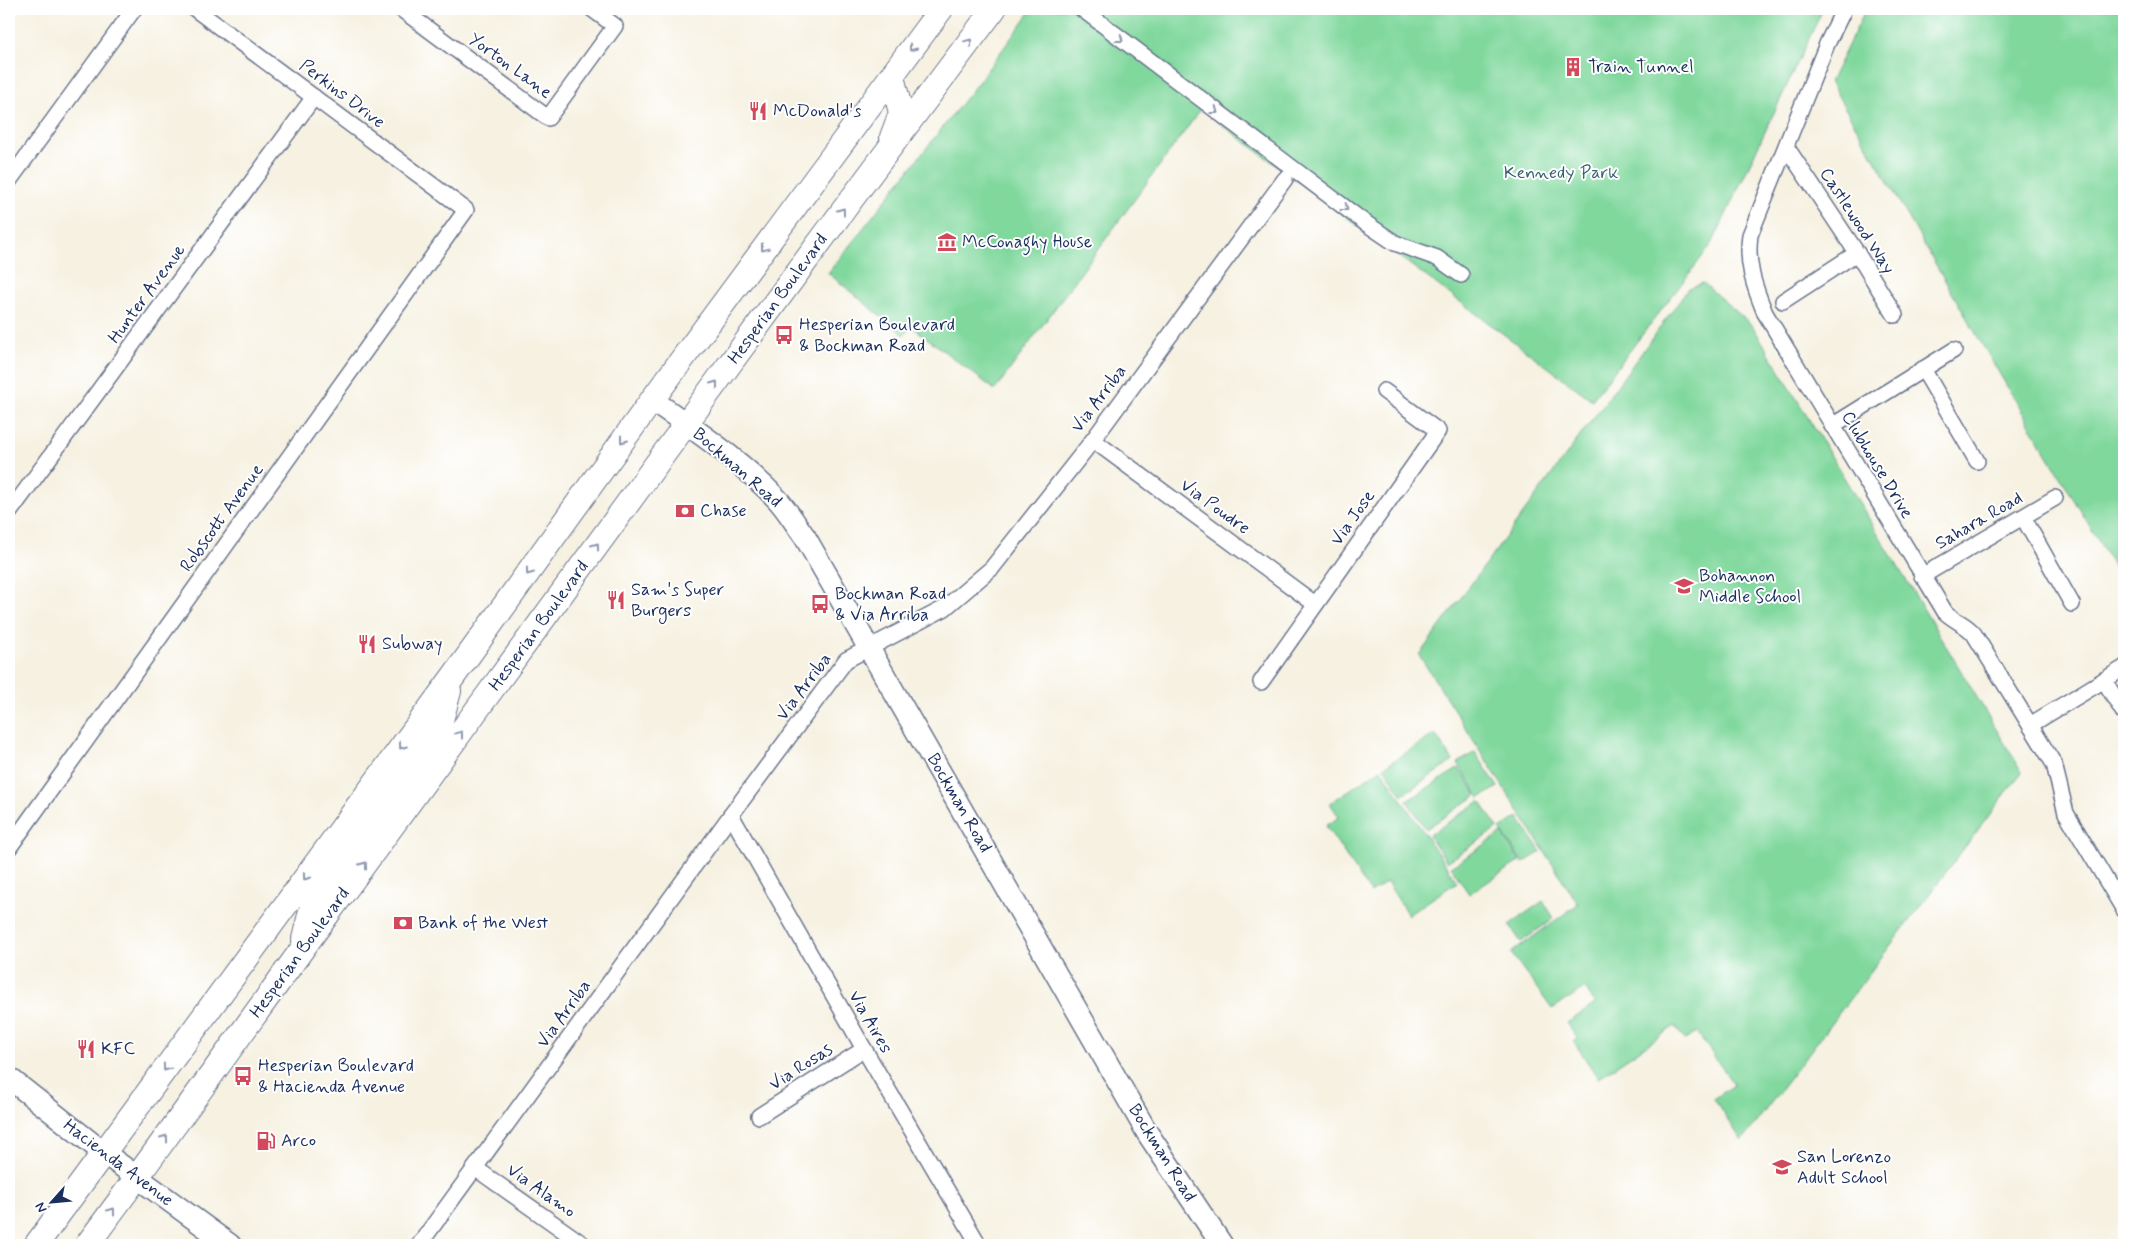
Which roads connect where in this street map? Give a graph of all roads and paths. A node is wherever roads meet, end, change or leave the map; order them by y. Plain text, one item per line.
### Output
1 (134, 9) edge
2 (195, 9) edge
3 (401, 9) edge
4 (592, 9) edge
5 (942, 9) edge
6 (994, 9) edge
7 (1082, 9) edge
8 (1844, 9) edge
9 (892, 76) junction
10 (314, 97) junction
11 (1787, 148) junction
12 (887, 151) junction
13 (1285, 179) dead end
14 (9, 181) edge
15 (466, 210) joint
16 (1857, 253) junction
17 (1461, 275) dead end
18 (1783, 301) dead end
19 (1895, 315) dead end
20 (1954, 350) dead end
21 (1923, 369) junction
22 (1384, 391) dead end
23 (652, 400) junction
24 (686, 424) junction
25 (1832, 426) junction
26 (1093, 440) junction
27 (1977, 461) dead end
28 (2055, 498) dead end
29 (9, 513) edge
30 (2023, 517) junction
31 (1922, 576) junction
32 (1315, 604) junction
33 (2072, 604) dead end
34 (870, 647) junction
35 (2124, 668) edge
36 (453, 677) junction
37 (2104, 680) junction
38 (1261, 682) dead end
39 (2124, 713) edge
40 (2030, 725) junction
41 (358, 806) junction
42 (730, 815) junction
43 (384, 838) junction
44 (11, 839) edge
45 (2124, 910) edge
46 (300, 952) junction
47 (864, 1049) junction
48 (9, 1078) edge
49 (759, 1116) dead end
50 (104, 1153) junction
51 (475, 1168) junction
52 (136, 1177) junction
53 (36, 1245) edge
54 (87, 1245) edge
55 (230, 1245) edge
56 (419, 1245) edge
57 (584, 1245) edge
58 (979, 1245) edge
59 (1222, 1245) edge

1 - 14 street
2 - 10 street, Perkins Drive
3 - 4 street, Yorton Lane
5 -> 9 main road
12 -> 6 main road, Hesperian Boulevard
7 -> 17 street
8 - 11 street, Clubhouse Drive
9 - 12 main road
9 -> 23 main road
10 - 15 street, Perkins Drive
10 - 29 street, Hunter Avenue
11 - 16 street, Castlewood Way
11 - 25 street, Clubhouse Drive
24 -> 12 main road, Hesperian Boulevard
13 - 26 street, Via Arriba
15 - 44 street, Robscott Avenue
16 - 18 street
16 - 19 street, Castlewood Way
20 - 21 street
21 - 25 street
21 - 27 street
22 - 32 street, Via Jose
23 - 24 street, Bockman Road
23 -> 36 main road
24 - 34 street, Bockman Road
43 -> 24 main road, Hesperian Boulevard
25 - 31 street, Clubhouse Drive
26 - 32 street, Via Poudre
26 - 34 street, Via Arriba
28 - 30 street, Sahara Road
30 - 31 street, Sahara Road
30 - 33 street
31 - 40 street, Clubhouse Drive
32 - 38 street, Via Jose
34 - 42 street, Via Arriba
34 - 59 street, Bockman Road
35 - 37 street
36 -> 41 main road
36 - 43 main road
37 - 39 street
37 - 40 street
40 - 45 street, Clubhouse Drive
41 - 46 main road
41 -> 50 main road
42 - 47 street, Via Aires
42 - 51 street, Via Arriba
46 -> 43 main road, Hesperian Boulevard
52 -> 46 main road, Hesperian Boulevard
47 - 49 street, Via Rosas
47 - 58 street, Via Aires
48 - 50 street, Hacienda Avenue
50 - 52 street, Hacienda Avenue
50 - 53 main road
51 - 56 street, Via Arriba
51 - 57 street, Via Alamo
54 -> 52 main road, Hesperian Boulevard
52 - 55 street, Hacienda Avenue

